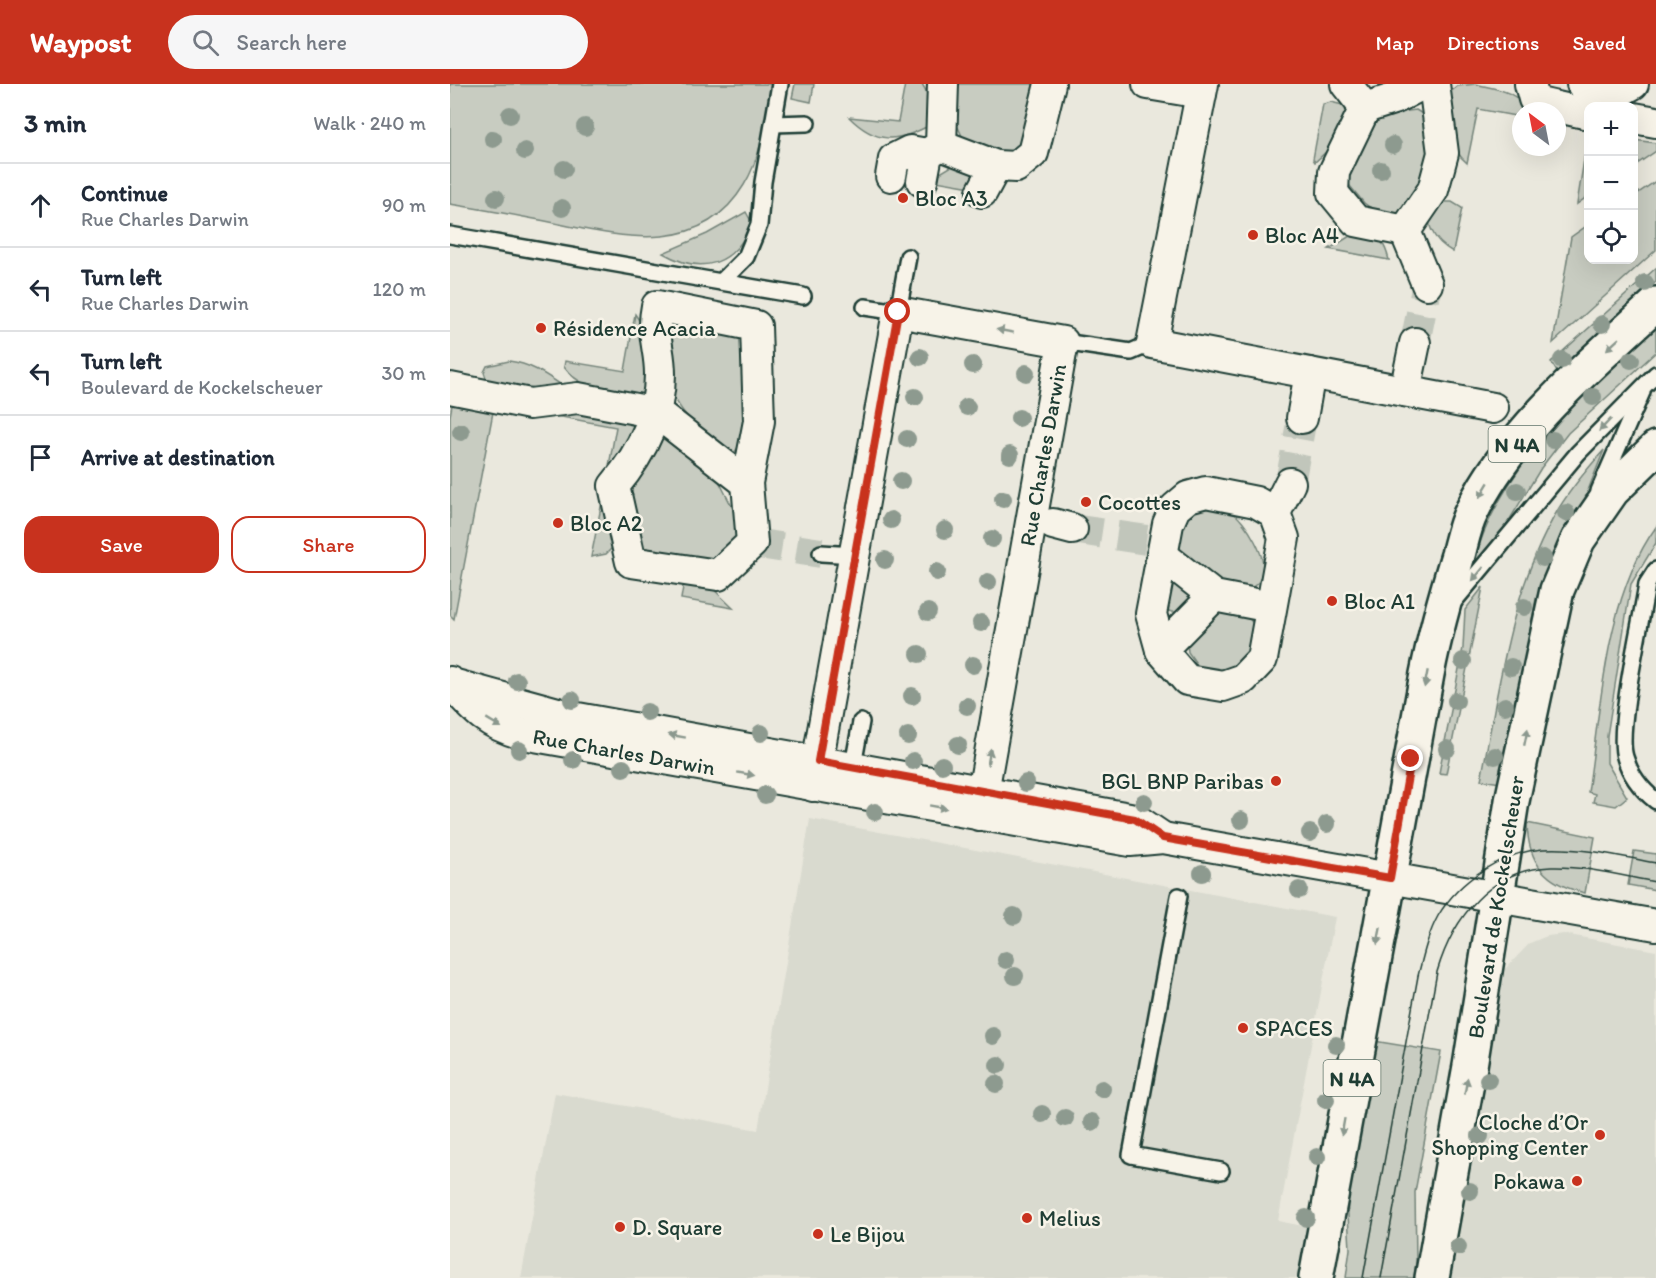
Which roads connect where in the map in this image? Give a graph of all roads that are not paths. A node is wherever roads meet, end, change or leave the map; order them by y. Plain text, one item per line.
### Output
1 (780, 84) edge
2 (943, 84) edge
3 (1050, 84) edge
4 (1148, 84) edge
5 (1346, 84) edge
6 (1423, 84) edge
7 (1434, 84) edge
8 (1530, 84) edge
9 (1632, 84) edge
10 (1202, 89) edge
11 (1597, 101) edge
12 (1365, 108) junction
13 (1638, 119) edge
14 (1656, 122) edge
15 (807, 123) dead end
16 (773, 124) junction
17 (930, 160) junction
18 (996, 166) junction
19 (891, 176) dead end
20 (982, 192) dead end
21 (1405, 231) junction
22 (450, 235) edge
23 (908, 257) dead end
24 (721, 282) junction
25 (1427, 284) tunnel mouth
26 (803, 296) dead end
27 (1656, 304) edge
28 (865, 307) dead end
29 (898, 312) junction
30 (1063, 342) junction
31 (1152, 343) junction
32 (1415, 344) tunnel mouth
33 (1310, 373) junction
34 (1651, 379) edge
35 (450, 388) edge
36 (1405, 391) junction
37 (1493, 408) dead end
38 (657, 413) junction
39 (1302, 418) tunnel mouth
40 (1656, 448) edge
41 (747, 483) junction
42 (1290, 483) tunnel mouth
43 (1275, 513) junction
44 (1578, 540) junction
45 (1158, 546) junction
46 (821, 553) tunnel mouth
47 (855, 555) junction
48 (1656, 570) edge
49 (1214, 596) junction
50 (1271, 607) junction
51 (1437, 622) junction
52 (1161, 650) junction
53 (450, 684) edge
54 (861, 722) dead end
55 (816, 773) junction
56 (850, 780) junction
57 (1656, 801) edge
58 (981, 803) junction
59 (1390, 878) junction
60 (1179, 896) dead end
61 (1497, 898) junction
62 (1656, 926) edge
63 (1221, 1171) dead end
64 (1316, 1278) edge
65 (1432, 1278) edge

1 - 16 lane
2 - 17 street
3 - 18 street
4 - 10 street
5 - 12 street
6 - 12 street
7 - 21 street
8 - 11 street
9 - 11 street
10 - 31 street
12 - 21 street
13 - 14 street
15 - 16 lane
16 - 24 lane
17 - 18 street
17 - 19 street
18 - 20 street
21 - 25 street
22 - 24 lane
23 - 29 lane
24 - 26 lane
27 -> 51 main road, Boulevard de Kockelscheuer / N 4A
28 - 29 lane
30 -> 29 street, Rue Charles Darwin
29 - 47 street
30 - 31 lane
58 -> 30 street, Rue Charles Darwin
31 - 33 street
32 - 36 street
33 - 36 street
33 - 39 street
34 - 44 lane, Boulevard de Kockelscheuer
34 -> 51 lane, Boulevard de Kockelscheuer
35 - 38 street
36 - 37 street
38 - 41 street
38 - 41 street
38 - 41 street
40 - 44 main road, Boulevard de Kockelscheuer
42 - 43 street
43 - 45 street
43 - 50 street
61 -> 44 main road, Boulevard de Kockelscheuer
45 - 49 street
45 - 52 street
46 - 47 lane
47 - 55 street
48 - 57 lane
49 - 50 street
49 - 52 street
50 - 52 street
51 -> 59 main road, Boulevard de Kockelscheuer / N 4A
53 - 55 street, Rue Charles Darwin
54 - 56 lane
55 - 56 street, Rue Charles Darwin
56 - 58 street, Rue Charles Darwin
58 - 59 street, Rue Charles Darwin
59 - 61 street, Rue Charles Darwin
59 -> 64 main road, Boulevard de Kockelscheuer / N 4A
60 - 63 lane
61 - 62 street, Rue Charles Darwin
65 -> 61 main road, Boulevard de Kockelscheuer

